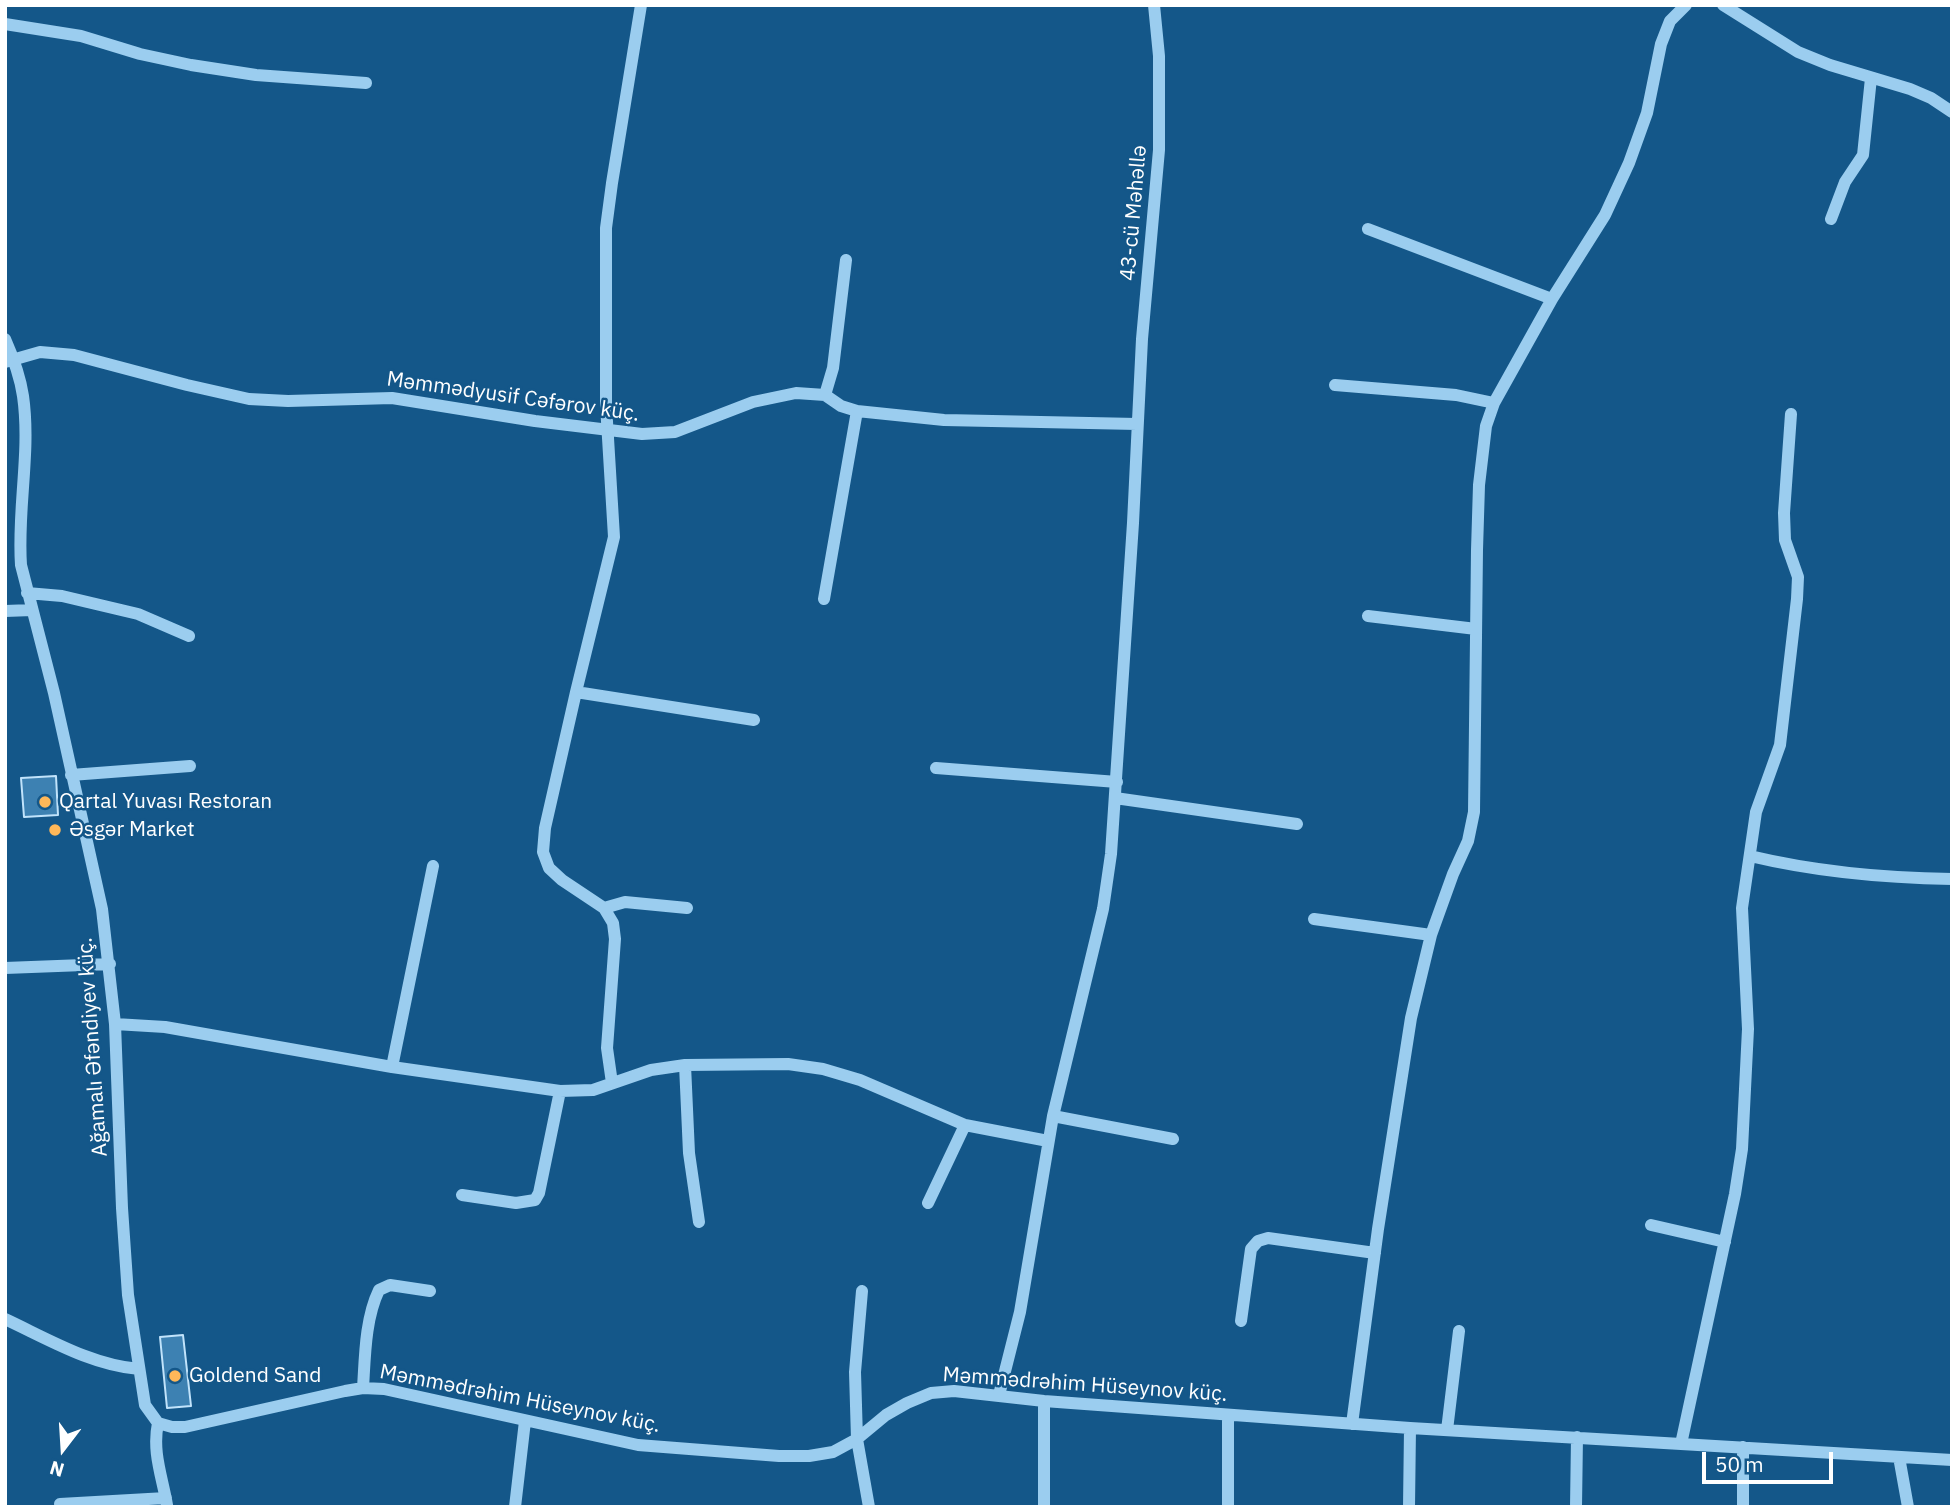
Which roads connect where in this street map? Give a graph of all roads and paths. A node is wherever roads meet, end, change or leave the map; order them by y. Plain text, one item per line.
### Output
1 (641, 5) edge
2 (1154, 5) edge
3 (1686, 5) edge
4 (1723, 5) edge
5 (5, 24) edge
6 (1871, 78) junction
7 (366, 83) dead end
8 (1952, 112) edge
9 (1831, 219) dead end
10 (1368, 229) dead end
11 (846, 260) dead end
12 (1552, 299) junction
13 (5, 339) edge
14 (10, 361) edge
15 (1335, 385) dead end
16 (825, 396) junction
17 (1494, 403) junction
18 (857, 411) junction
19 (1791, 414) dead end
20 (1137, 424) junction
21 (607, 430) junction
22 (27, 593) junction
23 (824, 600) dead end
24 (32, 610) junction
25 (5, 611) edge
26 (1368, 616) dead end
27 (1476, 629) junction
28 (189, 636) dead end
29 (576, 692) junction
30 (754, 720) dead end
31 (190, 766) dead end
32 (936, 768) dead end
33 (71, 775) junction
34 (1116, 782) junction
35 (1115, 799) junction
36 (1297, 824) dead end
37 (1750, 856) junction
38 (432, 866) dead end
39 (1952, 879) edge
40 (604, 908) junction
41 (687, 908) dead end
42 (1314, 919) dead end
43 (1431, 935) junction
44 (110, 964) junction
45 (5, 968) edge
46 (115, 1024) junction
47 (685, 1065) junction
48 (392, 1067) junction
49 (612, 1083) junction
50 (560, 1091) junction
51 (1053, 1116) junction
52 (965, 1125) junction
53 (1173, 1139) dead end
54 (1048, 1141) junction
55 (463, 1195) dead end
56 (928, 1203) dead end
57 (699, 1222) dead end
58 (1651, 1225) dead end
59 (1725, 1242) junction
60 (1375, 1254) junction
61 (430, 1291) dead end
62 (862, 1291) dead end
63 (5, 1319) edge
64 (1241, 1321) dead end
65 (1459, 1331) dead end
66 (139, 1369) junction
67 (363, 1388) junction
68 (999, 1395) junction
69 (1044, 1401) junction
70 (1228, 1415) junction
71 (525, 1421) junction
72 (158, 1423) junction
73 (1352, 1424) junction
74 (1410, 1428) junction
75 (1447, 1430) junction
76 (1577, 1437) junction
77 (857, 1439) junction
78 (1681, 1444) junction
79 (1743, 1447) junction
80 (1899, 1457) junction
81 (1952, 1460) edge
82 (167, 1503) edge
83 (60, 1504) dead end
84 (515, 1507) edge
85 (869, 1507) edge
86 (1044, 1507) edge
87 (1228, 1507) edge
88 (1409, 1507) edge
89 (1576, 1507) edge
90 (1743, 1507) edge
91 (1908, 1507) edge

1 - 21 street
2 - 20 street, 43-cü Məhəllə
3 - 12 street
4 - 6 street
5 - 7 street
6 - 8 street
6 - 9 street
10 - 12 street
11 - 16 street
12 - 17 street
13 - 14 street, Ağamalı Əfəndiyev küç.
14 - 21 street, Məmmədyusif Cəfərov küç.
14 - 22 street, Ağamalı Əfəndiyev küç.
15 - 17 street
16 - 18 street, Məmmədyusif Cəfərov küç.
16 - 21 street, Məmmədyusif Cəfərov küç.
17 - 27 street
18 - 20 street, Məmmədyusif Cəfərov küç.
18 - 23 street
19 - 37 street
20 - 34 street, 43-cü Məhəllə
21 - 29 street
22 - 24 street, Ağamalı Əfəndiyev küç.
22 - 28 street
24 - 25 street
24 - 33 street, Ağamalı Əfəndiyev küç.
26 - 27 street
27 - 43 street
29 - 30 street
29 - 40 street
31 - 33 street
32 - 34 street
33 - 44 street, Ağamalı Əfəndiyev küç.
34 - 35 street, 43-cü Məhəllə
35 - 36 street
35 - 51 street, 43-cü Məhəllə
37 - 39 street
37 - 59 street
38 - 48 street
40 - 41 street
40 - 49 street
42 - 43 street
43 - 60 street
44 - 45 street
44 - 46 street, Ağamalı Əfəndiyev küç.
46 - 48 street
46 - 66 street, Ağamalı Əfəndiyev küç.
47 - 49 street
47 - 52 street
47 - 57 street
48 - 50 street
49 - 50 street
50 - 55 street
51 - 53 street
51 - 54 street, 43-cü Məhəllə
52 - 54 street
52 - 56 street
54 - 68 street, 43-cü Məhəllə
58 - 59 street
59 - 78 street
60 - 64 street
60 - 73 street
61 - 67 street
62 - 77 street
63 - 66 street
65 - 75 street
66 - 72 street, Ağamalı Əfəndiyev küç.
67 - 71 street, Məmmədrəhim Hüseynov küç.
67 - 72 street, Məmmədrəhim Hüseynov küç.
68 - 69 street, Məmmədrəhim Hüseynov küç.
68 - 77 street, Məmmədrəhim Hüseynov küç.
69 - 70 street, Məmmədrəhim Hüseynov küç.
69 - 86 street
70 - 73 street, Məmmədrəhim Hüseynov küç.
70 - 87 street
71 - 77 street, Məmmədrəhim Hüseynov küç.
71 - 84 street
72 - 82 street
73 - 74 street, Məmmədrəhim Hüseynov küç.
74 - 75 street, Məmmədrəhim Hüseynov küç.
74 - 88 street
75 - 76 street, Məmmədrəhim Hüseynov küç.
76 - 78 street, Məmmədrəhim Hüseynov küç.
76 - 89 street
77 - 85 street
78 - 79 street, Məmmədrəhim Hüseynov küç.
79 - 80 street, Məmmədrəhim Hüseynov küç.
79 - 90 street
80 - 81 street, Məmmədrəhim Hüseynov küç.
80 - 91 street
82 - 83 street

